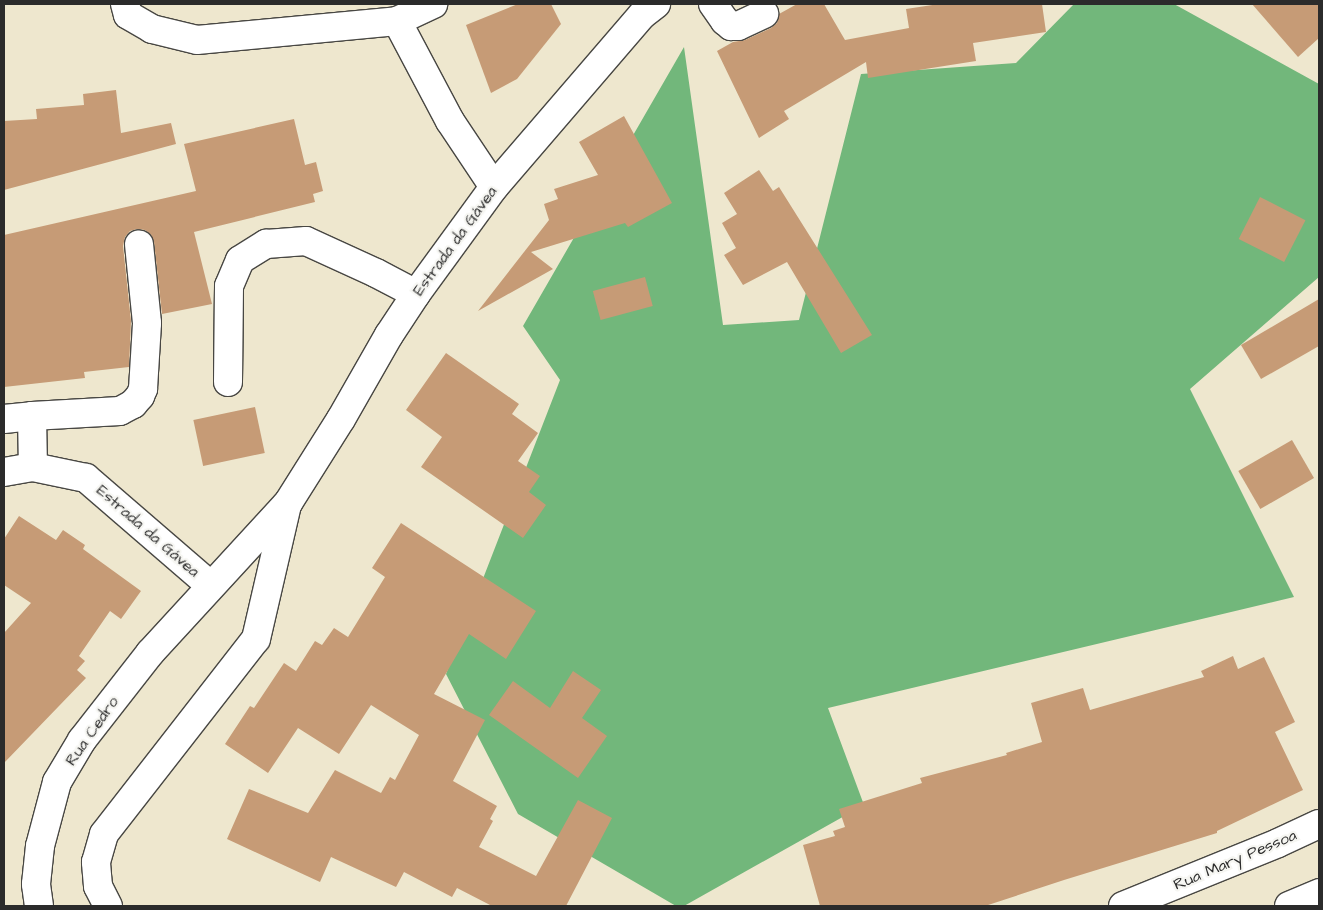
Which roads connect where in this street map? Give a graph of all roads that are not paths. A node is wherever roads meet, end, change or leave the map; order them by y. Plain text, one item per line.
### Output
1 (125, 4) edge
2 (433, 4) edge
3 (656, 4) edge
4 (713, 4) edge
5 (764, 14) dead end
6 (397, 21) junction
7 (494, 187) junction
8 (139, 244) dead end
9 (416, 294) junction
10 (228, 382) dead end
11 (32, 416) junction
12 (4, 419) edge
13 (33, 467) junction
14 (4, 472) edge
15 (288, 503) junction
16 (210, 585) junction
17 (1319, 824) edge
18 (1319, 893) edge
19 (39, 906) edge
20 (108, 906) edge
21 (1123, 906) edge
22 (1289, 906) edge

1 - 6 street
2 - 6 street
3 - 7 street, Estrada da Gávea
4 - 5 street
6 - 7 street
7 - 9 street, Estrada da Gávea
8 - 11 street
9 - 10 street
9 - 15 street, Estrada da Gávea
11 - 12 street
11 - 13 street
13 - 14 street, Estrada da Gávea
13 - 16 street, Estrada da Gávea
15 - 16 street, Estrada da Gávea
15 - 20 street, Estrada da Gávea
16 - 19 street, Rua Cedro
17 - 21 street, Rua Mary Pessoa
18 - 22 street

